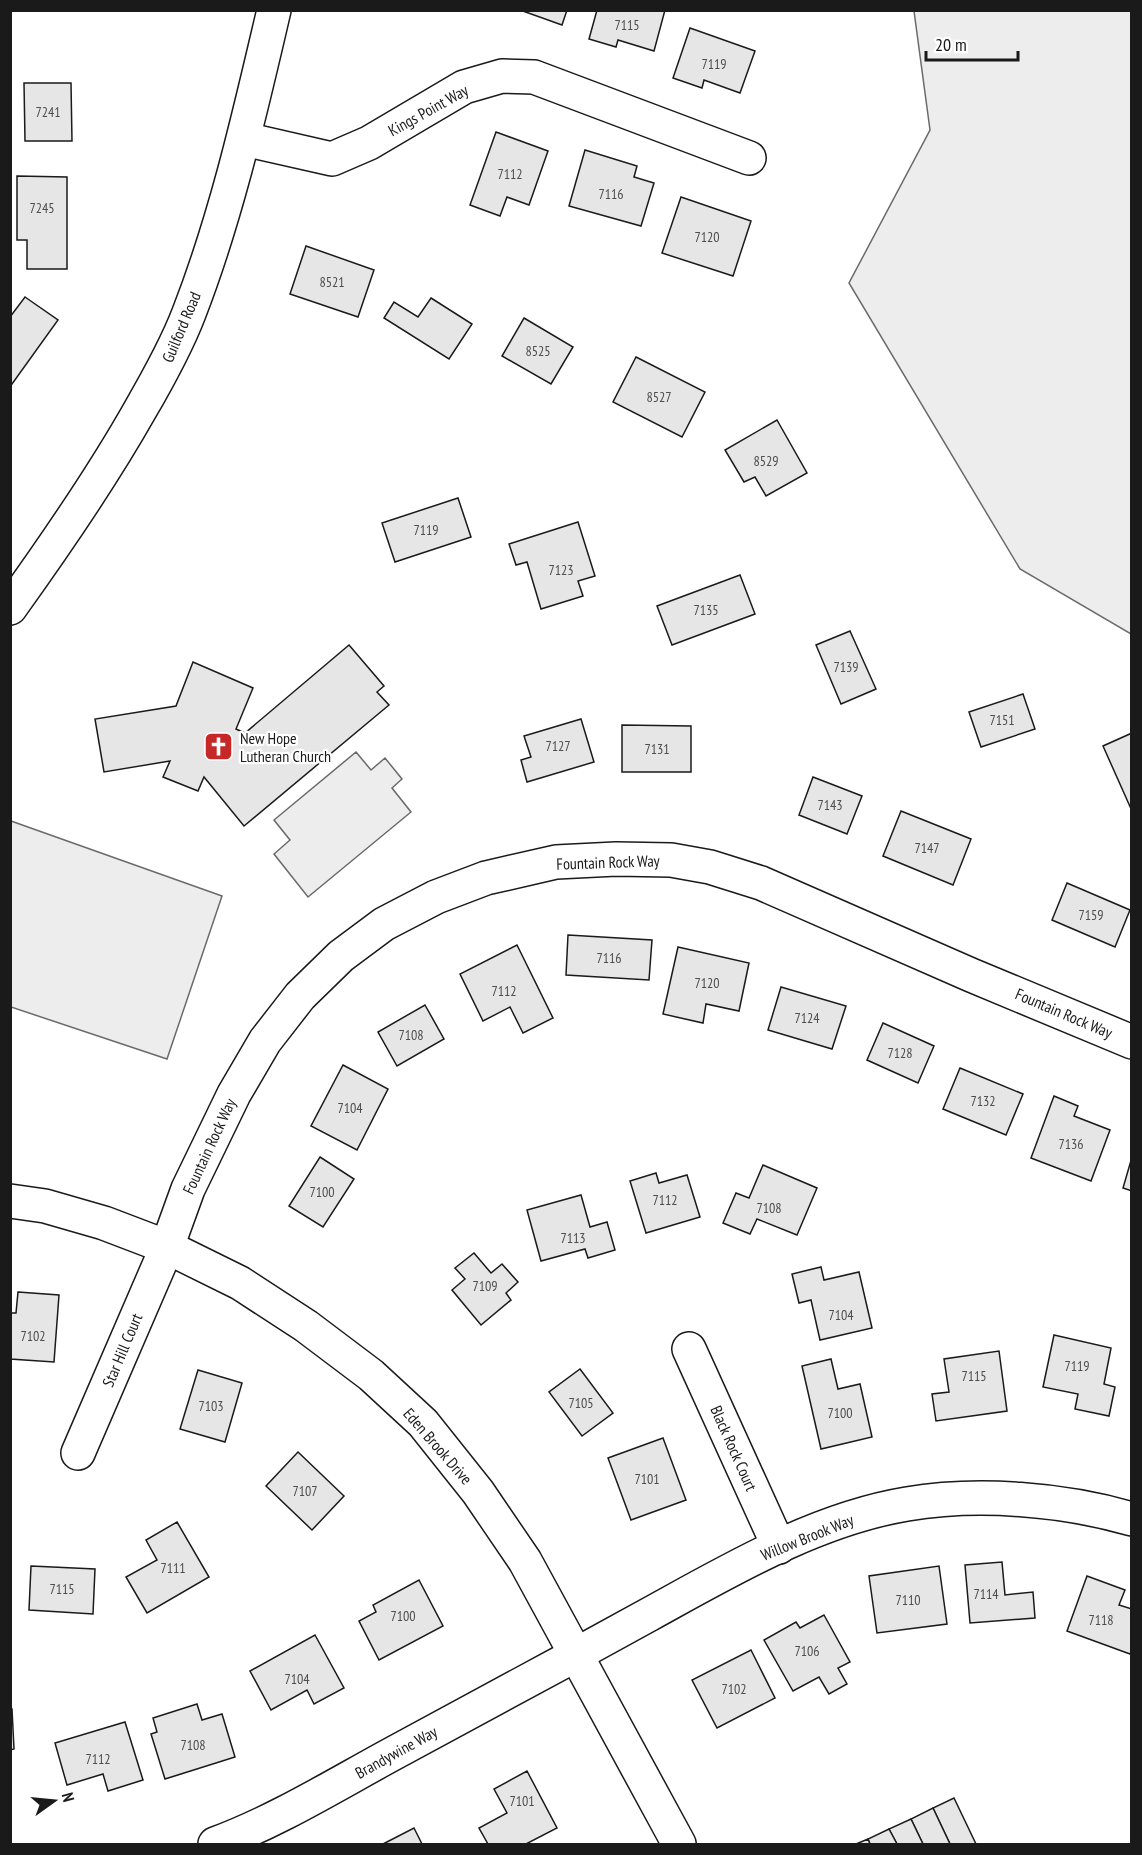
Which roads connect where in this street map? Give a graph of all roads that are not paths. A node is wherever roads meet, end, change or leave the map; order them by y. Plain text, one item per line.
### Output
1 (274, 10) edge
2 (244, 139) junction
3 (749, 158) dead end
4 (10, 608) edge
5 (1131, 1042) edge
6 (10, 1201) edge
7 (167, 1247) junction
8 (689, 1349) dead end
9 (78, 1453) dead end
10 (1131, 1519) edge
11 (779, 1547) junction
12 (576, 1656) junction
13 (234, 1841) edge
14 (679, 1845) edge

1 - 2 street, Guilford Road
2 - 3 street, Kings Point Way
2 - 4 street, Guilford Road
5 - 7 street, Fountain Rock Way
6 - 7 street, Eden Brook Drive
7 - 9 street, Star Hill Court
7 - 12 street, Eden Brook Drive
8 - 11 street, Black Rock Court
10 - 11 street, Willow Brook Way
11 - 12 street, Willow Brook Way
12 - 13 street, Brandywine Way
12 - 14 street, Eden Brook Drive

